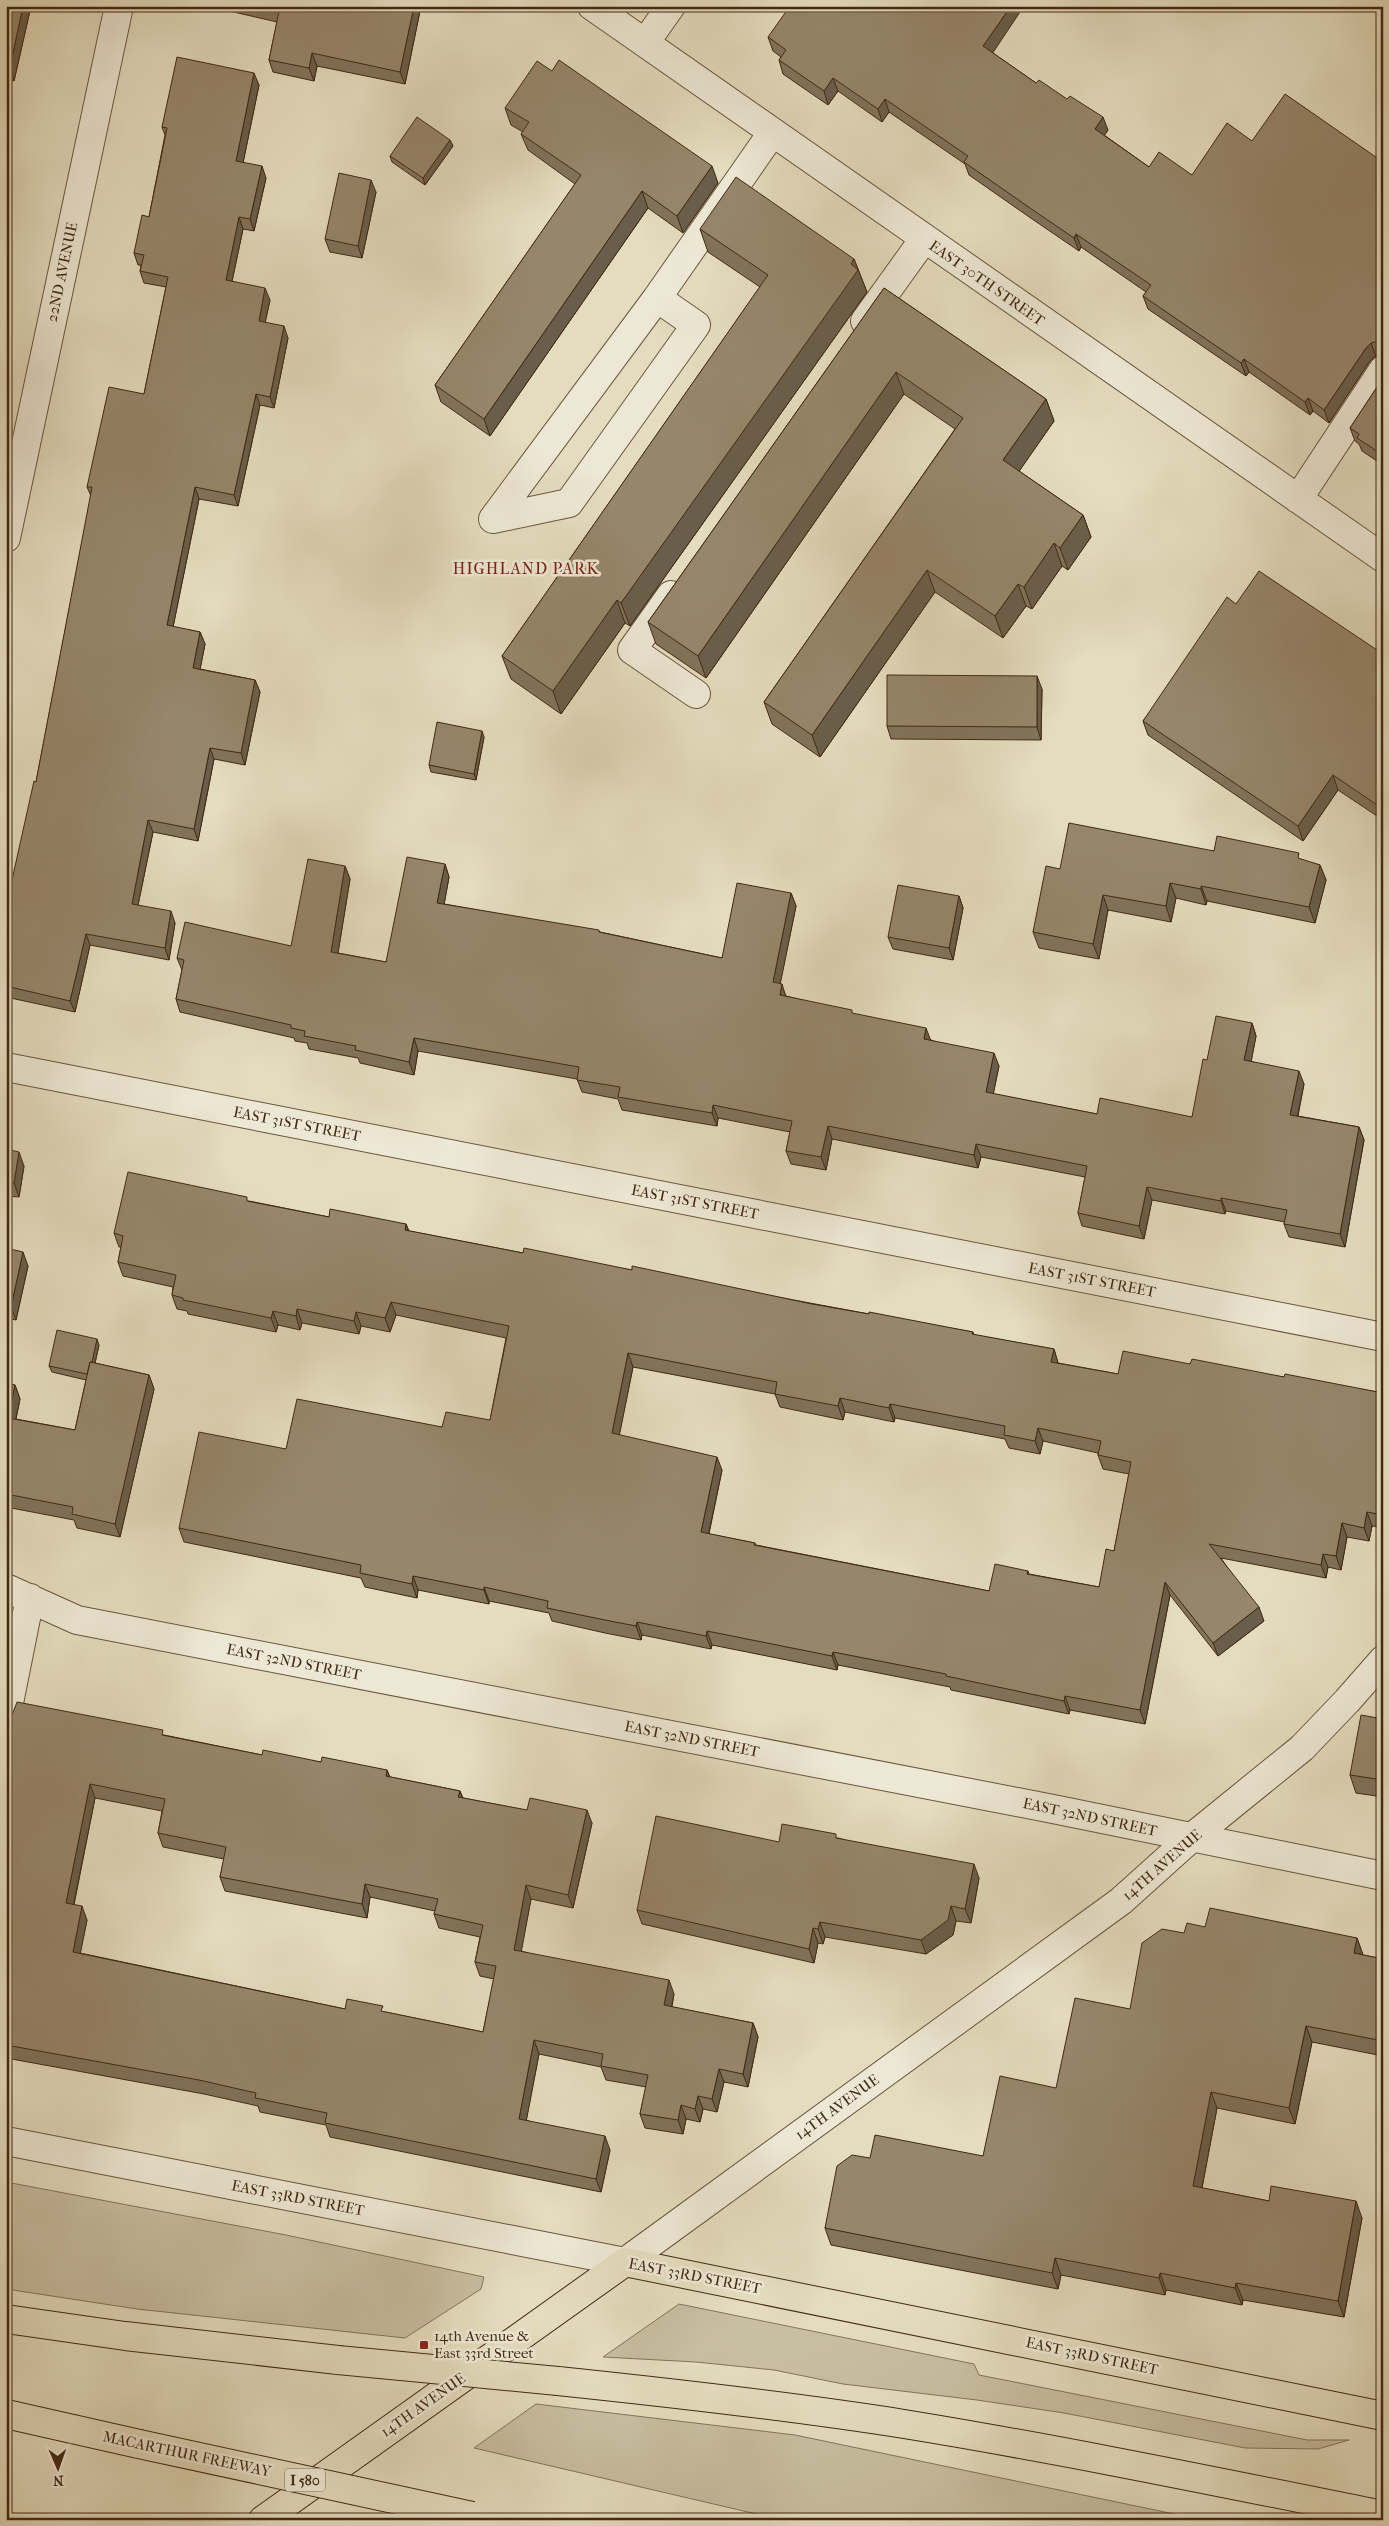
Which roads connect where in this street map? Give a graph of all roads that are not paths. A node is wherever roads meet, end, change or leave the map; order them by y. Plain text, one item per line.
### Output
1 (119, 6) edge
2 (592, 6) edge
3 (670, 6) edge
4 (645, 43) junction
5 (772, 133) junction
6 (924, 239) junction
7 (657, 298) junction
8 (849, 344) edge
9 (1383, 370) edge
10 (1298, 499) junction
11 (6, 538) edge
12 (1383, 558) edge
13 (683, 578) edge
14 (696, 694) dead end
15 (6, 1066) edge
16 (1383, 1337) edge
17 (18, 1593) edge
18 (1383, 1660) edge
19 (6, 1718) edge
20 (1192, 1838) junction
21 (1383, 1876) edge
22 (6, 2141) edge
23 (625, 2262) junction
24 (6, 2319) edge
25 (6, 2414) edge
26 (1383, 2416) edge
27 (1383, 2515) edge
28 (478, 2518) edge
29 (263, 2520) edge

1 - 11 street, 22ND AVENUE
2 - 4 street, EAST 30TH STREET
3 - 4 street
4 - 5 street, EAST 30TH STREET
5 - 6 street, EAST 30TH STREET
5 - 7 street
6 - 8 street
6 - 10 street, EAST 30TH STREET
7 - 7 street
9 - 10 street
10 - 12 street, EAST 30TH STREET
13 - 14 street
15 - 16 street, EAST 31ST STREET
17 - 19 street
17 - 20 street, EAST 32ND STREET
18 - 20 street, 14TH AVENUE
20 - 21 street, EAST 32ND STREET
20 - 23 street, 14TH AVENUE
22 - 23 street, EAST 33RD STREET
23 - 26 main road, EAST 33RD STREET
23 - 29 main road, 14TH AVENUE
24 - 27 main road, bridge
25 - 28 main road, MACARTHUR FREEWAY / I 580, bridge

